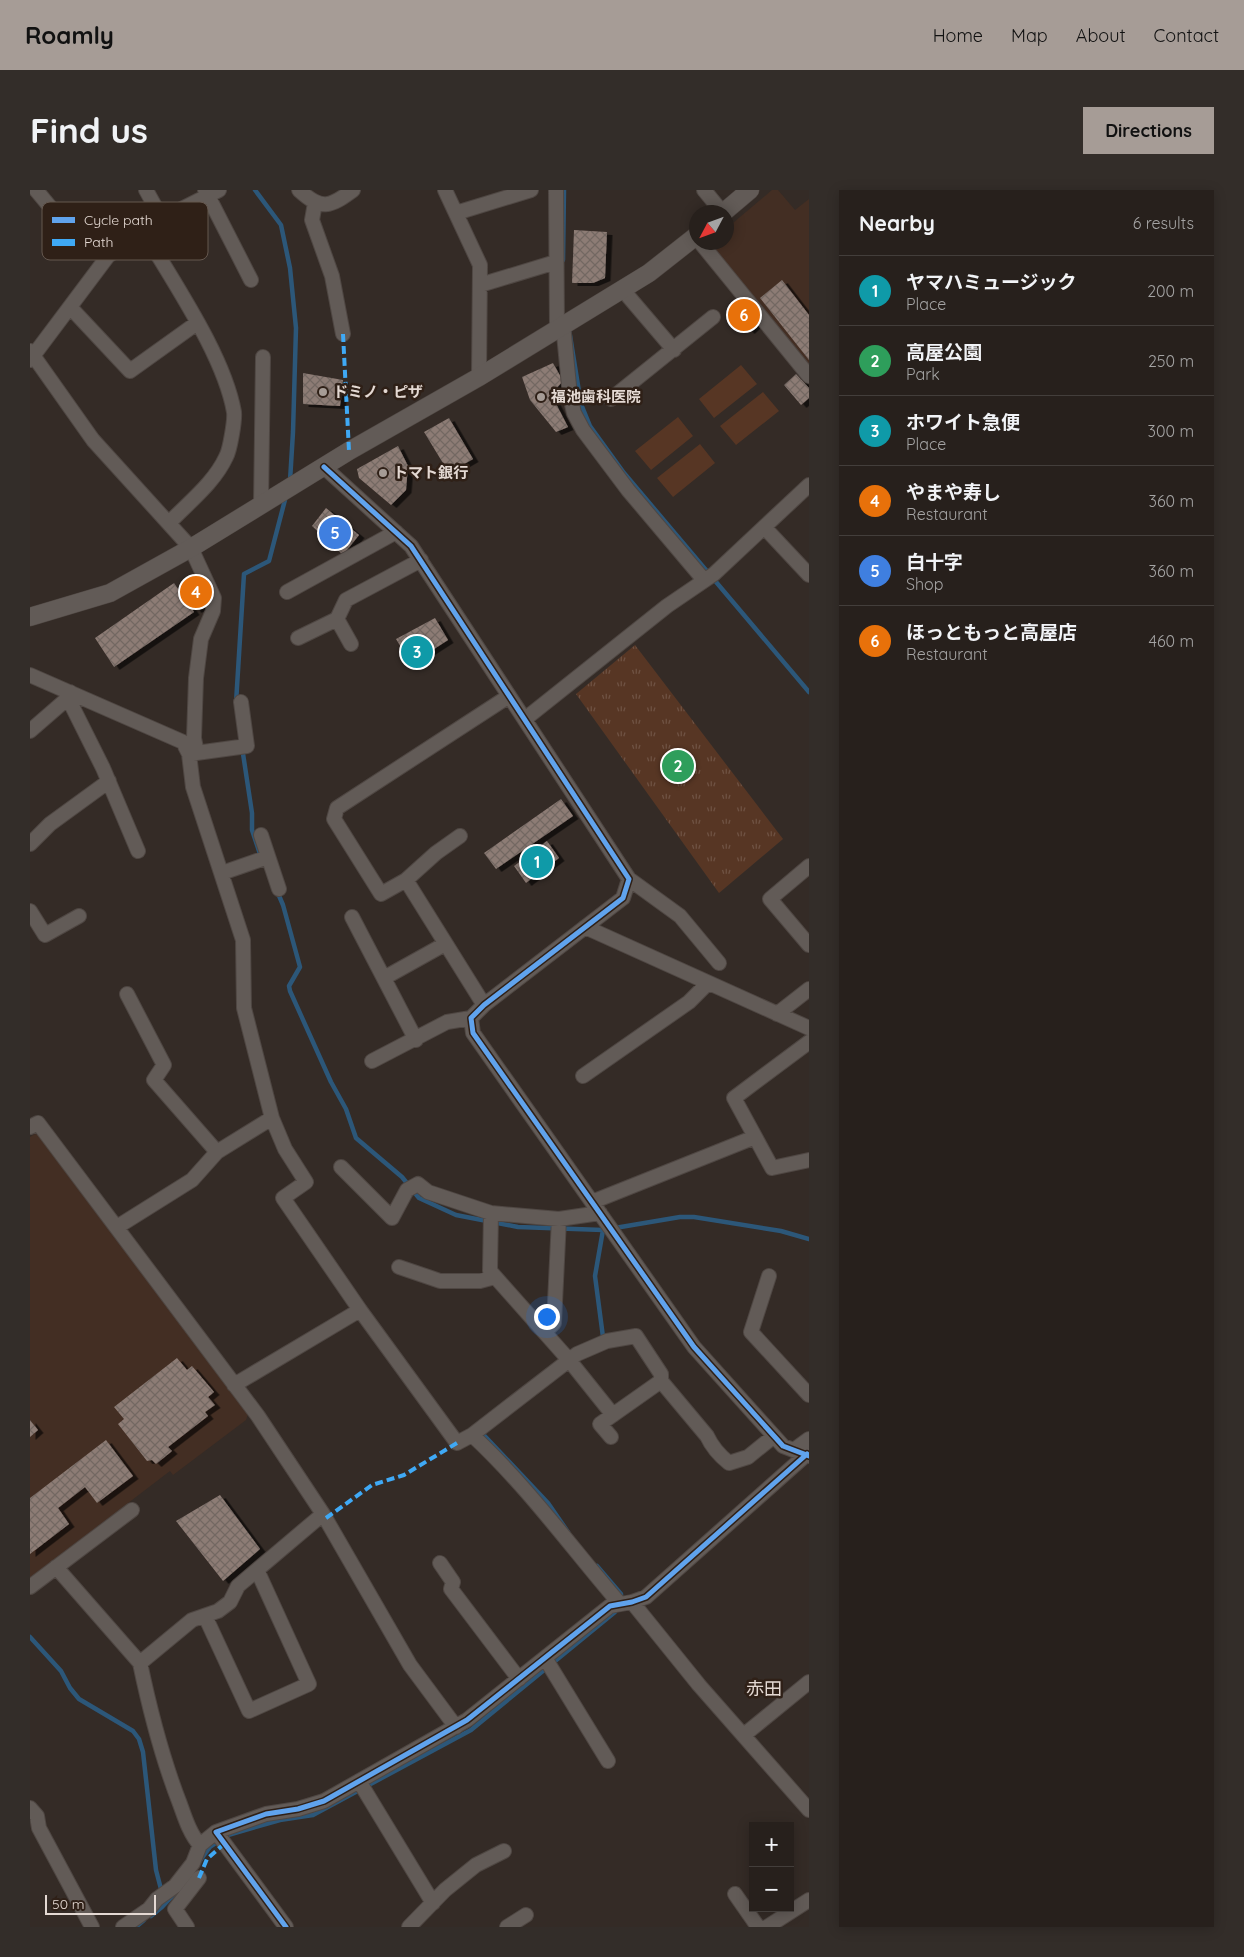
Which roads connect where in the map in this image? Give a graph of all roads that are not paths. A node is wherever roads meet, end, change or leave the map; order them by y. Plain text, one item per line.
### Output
1 (36, 190) edge
2 (146, 190) edge
3 (299, 190) edge
4 (353, 190) edge
5 (445, 190) edge
6 (531, 190) edge
7 (556, 190) edge
8 (704, 190) edge
9 (750, 190) edge
10 (210, 192) edge
11 (46, 202) edge
12 (153, 202) edge
13 (192, 202) edge
14 (315, 203) junction
15 (717, 205) edge
16 (732, 205) edge
17 (456, 213) junction
18 (689, 244) edge
19 (707, 250) edge
20 (105, 260) edge
21 (160, 260) edge
22 (556, 262) junction
23 (251, 280) dead end
24 (480, 285) junction
25 (622, 289) junction
26 (70, 307) junction
27 (713, 317) dead end
28 (197, 323) junction
29 (564, 324) junction
30 (343, 334) dead end
31 (674, 350) junction
32 (31, 355) edge
33 (263, 356) dead end
34 (809, 376) edge
35 (479, 377) junction
36 (611, 400) dead end
37 (324, 467) junction
38 (809, 485) edge
39 (261, 506) junction
40 (169, 523) junction
41 (764, 527) junction
42 (396, 532) junction
43 (191, 548) junction
44 (421, 560) junction
45 (809, 575) edge
46 (709, 577) junction
47 (286, 592) dead end
48 (30, 617) edge
49 (337, 619) junction
50 (298, 638) dead end
51 (351, 644) dead end
52 (30, 675) edge
53 (69, 695) junction
54 (509, 696) junction
55 (241, 702) dead end
56 (525, 719) junction
57 (30, 731) edge
58 (193, 753) junction
59 (109, 781) junction
60 (261, 836) dead end
61 (460, 836) dead end
62 (30, 844) edge
63 (138, 851) dead end
64 (264, 858) junction
65 (809, 866) edge
66 (222, 873) junction
67 (629, 879) junction
68 (406, 880) junction
69 (279, 889) dead end
70 (30, 911) edge
71 (79, 916) dead end
72 (352, 917) dead end
73 (585, 927) junction
74 (445, 944) junction
75 (809, 945) edge
76 (719, 963) dead end
77 (384, 978) junction
78 (708, 983) junction
79 (809, 989) edge
80 (127, 994) dead end
81 (484, 1005) junction
82 (777, 1014) junction
83 (471, 1018) junction
84 (809, 1028) edge
85 (416, 1040) junction
86 (809, 1042) edge
87 (372, 1061) dead end
88 (583, 1076) dead end
89 (272, 1118) junction
90 (30, 1127) edge
91 (755, 1137) junction
92 (217, 1152) junction
93 (809, 1160) edge
94 (340, 1168) dead end
95 (596, 1208) junction
96 (491, 1219) junction
97 (559, 1224) junction
98 (116, 1227) junction
99 (399, 1267) dead end
100 (768, 1276) dead end
101 (495, 1277) junction
102 (360, 1310) junction
103 (545, 1332) junction
104 (567, 1357) junction
105 (661, 1381) junction
106 (234, 1385) junction
107 (809, 1395) edge
108 (613, 1415) junction
109 (476, 1431) junction
110 (774, 1436) junction
111 (611, 1437) dead end
112 (809, 1439) edge
113 (803, 1454) edge
114 (132, 1510) dead end
115 (323, 1514) junction
116 (440, 1563) dead end
117 (56, 1567) junction
118 (257, 1570) junction
119 (30, 1587) edge
120 (626, 1603) junction
121 (205, 1616) junction
122 (140, 1663) junction
123 (547, 1663) junction
124 (519, 1679) junction
125 (809, 1682) edge
126 (456, 1727) junction
127 (744, 1736) junction
128 (608, 1761) dead end
129 (362, 1787) junction
130 (30, 1808) edge
131 (809, 1810) edge
132 (219, 1837) junction
133 (200, 1845) junction
134 (504, 1851) dead end
135 (199, 1878) dead end
136 (735, 1894) dead end
137 (809, 1900) edge
138 (433, 1903) junction
139 (526, 1915) dead end
140 (92, 1927) edge
141 (122, 1927) edge
142 (187, 1927) edge
143 (286, 1927) edge
144 (409, 1927) edge
145 (508, 1927) edge
146 (758, 1927) edge
147 (767, 1927) edge

1 - 11 street
2 - 12 street
3 - 14 street
4 - 14 street
5 - 17 street
6 - 17 street
7 - 22 street
8 - 15 street
9 - 16 street
10 - 13 street
10 - 23 street
14 - 30 street
17 - 24 street
18 - 25 street
19 - 34 street
20 - 26 street
21 - 28 street
22 - 24 street
22 - 29 street
24 - 35 street
25 - 29 street
25 - 31 street
26 - 28 street
26 - 32 street
27 - 31 street
28 - 40 street
29 - 35 street
29 - 46 street
31 - 36 street
32 - 40 street
33 - 39 street
35 - 37 street
37 - 39 street
37 - 42 street
38 - 41 street
39 - 43 street
40 - 43 street
41 - 45 street
41 - 46 street
42 - 44 street
42 - 47 street
43 - 48 street
43 - 58 street
44 - 49 street
44 - 54 street
46 - 56 street
49 - 50 street
49 - 51 street
52 - 53 street
53 - 57 street
53 - 58 street
53 - 59 street
54 - 56 street
54 - 68 street
55 - 58 street
56 - 67 street
58 - 66 street
59 - 62 street
59 - 63 street
60 - 64 street
61 - 68 street
64 - 66 street
64 - 69 street
65 - 75 street
66 - 89 street
67 - 73 street
67 - 76 street
68 - 74 street
70 - 71 street
72 - 77 street
73 - 78 street
73 - 81 street
74 - 77 street
74 - 81 street
77 - 85 street
78 - 82 street
78 - 88 street
79 - 82 street
80 - 92 street
81 - 83 street
82 - 84 street
83 - 85 street
83 - 95 street
85 - 87 street
86 - 91 street
89 - 92 street
89 - 102 street
90 - 98 street
91 - 93 street
91 - 95 street
92 - 98 street
94 - 96 street
95 - 97 street
95 - 110 street
96 - 97 street
96 - 101 street
97 - 103 street
98 - 106 street
99 - 101 street
100 - 107 street
101 - 103 street
102 - 106 street
102 - 109 street
103 - 104 street
104 - 105 street
104 - 108 street
104 - 109 street
105 - 108 street
105 - 110 street
106 - 115 street
108 - 111 street
109 - 120 street
110 - 113 street
112 - 113 street
113 - 120 street
114 - 117 street
115 - 118 street
115 - 126 street
116 - 124 street
117 - 119 street
117 - 122 street
118 - 121 street
118 - 121 street
120 - 123 street
120 - 127 street
121 - 122 street
122 - 133 street
123 - 124 street
123 - 128 street
124 - 126 street
125 - 127 street
126 - 129 street
127 - 131 street
129 - 132 street
129 - 138 street
130 - 140 street
132 - 133 street
132 - 143 street
133 - 141 street
134 - 138 street
135 - 142 street
136 - 146 street
137 - 147 street
138 - 144 street
139 - 145 street

